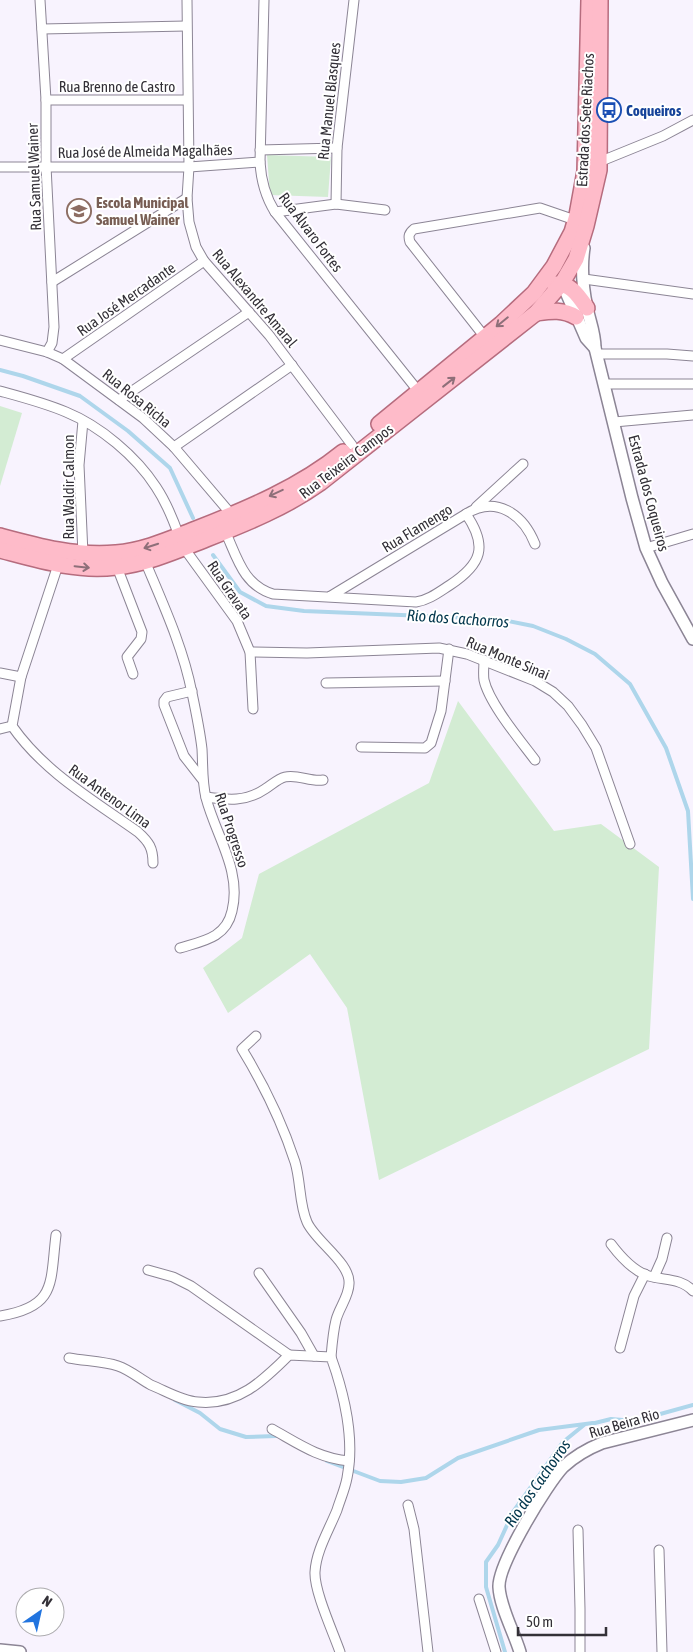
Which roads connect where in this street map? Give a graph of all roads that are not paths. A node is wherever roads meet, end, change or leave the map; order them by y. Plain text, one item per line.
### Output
1 (40, 0) edge
2 (187, 0) edge
3 (264, 0) edge
4 (354, 0) edge
5 (589, 0) edge
6 (600, 0) edge
7 (186, 26) junction
8 (42, 29) junction
9 (46, 100) junction
10 (187, 100) junction
11 (693, 120) edge
12 (337, 148) junction
13 (260, 150) junction
14 (260, 162) junction
15 (599, 162) junction
16 (46, 166) junction
17 (0, 167) edge
18 (189, 167) junction
19 (187, 198) junction
20 (336, 204) junction
21 (385, 210) dead end
22 (275, 212) junction
23 (581, 223) junction
24 (558, 260) junction
25 (204, 261) junction
26 (584, 279) junction
27 (52, 282) junction
28 (562, 284) junction
29 (538, 289) junction
30 (693, 294) edge
31 (249, 312) junction
32 (536, 313) junction
33 (582, 313) junction
34 (484, 336) junction
35 (0, 340) edge
36 (596, 351) junction
37 (47, 352) junction
38 (693, 356) edge
39 (64, 359) junction
40 (292, 365) junction
41 (605, 384) junction
42 (693, 384) edge
43 (0, 391) edge
44 (419, 392) junction
45 (119, 400) junction
46 (693, 415) edge
47 (83, 421) junction
48 (614, 422) junction
49 (352, 445) junction
50 (174, 447) junction
51 (523, 464) dead end
52 (474, 509) junction
53 (231, 514) junction
54 (466, 514) junction
55 (220, 529) junction
56 (693, 534) edge
57 (0, 536) edge
58 (182, 542) junction
59 (535, 544) dead end
60 (646, 548) junction
61 (0, 550) edge
62 (83, 554) junction
63 (145, 561) junction
64 (58, 565) junction
65 (117, 567) junction
66 (328, 597) junction
67 (693, 638) edge
68 (449, 649) junction
69 (250, 652) junction
70 (484, 660) junction
71 (0, 673) edge
72 (133, 674) dead end
73 (21, 677) junction
74 (445, 681) junction
75 (326, 683) dead end
76 (192, 691) junction
77 (252, 709) dead end
78 (12, 726) junction
79 (0, 729) edge
80 (361, 746) dead end
81 (535, 760) dead end
82 (202, 779) junction
83 (323, 780) dead end
84 (206, 797) junction
85 (630, 844) dead end
86 (153, 863) dead end
87 (180, 948) dead end
88 (256, 1036) dead end
89 (56, 1235) dead end
90 (667, 1238) dead end
91 (611, 1244) dead end
92 (148, 1270) dead end
93 (259, 1273) dead end
94 (649, 1276) junction
95 (693, 1291) edge
96 (0, 1316) edge
97 (620, 1348) dead end
98 (289, 1355) junction
99 (314, 1356) junction
100 (331, 1357) junction
101 (69, 1358) dead end
102 (693, 1420) edge
103 (272, 1429) dead end
104 (349, 1463) junction
105 (408, 1505) dead end
106 (578, 1530) dead end
107 (659, 1550) dead end
108 (479, 1600) dead end
109 (0, 1650) edge
110 (20, 1652) edge
111 (340, 1652) edge
112 (428, 1652) edge
113 (496, 1652) edge
114 (520, 1652) edge
115 (580, 1652) edge
116 (662, 1652) edge

1 - 8 street, Rua Samuel Wainer
2 - 7 street, Rua Alexandre Amaral
3 - 13 street, Rua Álvaro Fortes
4 - 12 street, Rua Manuel Blasques
5 - 23 main road, Estrada dos Sete Riachos
6 - 15 main road, Estrada dos Sete Riachos
7 - 8 street
7 - 10 street, Rua Alexandre Amaral
8 - 9 street, Rua Samuel Wainer
9 - 10 street, Rua Brenno de Castro
9 - 16 street, Rua Samuel Wainer
10 - 18 street, Rua Alexandre Amaral
11 - 15 street
12 - 13 street
12 - 20 street, Rua Manuel Blasques
13 - 14 street, Rua Álvaro Fortes
14 - 18 street, Rua José de Almeida Magalhães
14 - 22 street, Rua Álvaro Fortes
15 - 23 main road, Estrada dos Sete Riachos
16 - 17 street, Rua José de Almeida Magalhães
16 - 18 street, Rua José de Almeida Magalhães
16 - 27 street, Rua Samuel Wainer
18 - 19 street, Rua Alexandre Amaral
19 - 25 street, Rua Alexandre Amaral
19 - 27 street
20 - 21 street
20 - 22 street
22 - 44 street, Rua Álvaro Fortes
23 - 24 main road, Estrada dos Sete Riachos
23 - 26 street, Estrada dos Coqueiros
23 - 28 main road, Rua Teixeira Campos
23 - 34 street
24 - 28 street
24 - 29 main road, Estrada dos Sete Riachos
25 - 31 street, Rua Alexandre Amaral
25 - 39 street, Rua José Mercadante
26 - 30 street
26 - 33 street, Estrada dos Coqueiros
27 - 37 street, Rua Samuel Wainer
28 - 29 main road
28 - 32 main road, Rua Teixeira Campos
28 - 33 main road
29 -> 34 main road, Rua Teixeira Campos
31 - 40 street, Rua Alexandre Amaral
31 - 45 street
32 - 33 main road
55 -> 32 main road, Rua Teixeira Campos
33 - 36 street, Estrada dos Coqueiros
34 - 44 main road, Rua Teixeira Campos
35 - 37 street, Rua Rosa Richa
36 - 38 street
36 - 41 street, Estrada dos Coqueiros
37 - 39 street, Rua Rosa Richa
39 - 45 street, Rua Rosa Richa
40 - 49 street, Rua Alexandre Amaral
40 - 50 street
41 - 42 street
41 - 48 street, Estrada dos Coqueiros
43 - 47 street
44 - 49 main road, Rua Teixeira Campos
45 - 50 street, Rua Rosa Richa
46 - 48 street
47 - 58 street
47 - 62 street, Rua Waldir Calmon
48 - 60 street, Estrada dos Coqueiros
49 -> 53 main road, Rua Teixeira Campos
50 - 53 street, Rua Rosa Richa
51 - 52 street
52 - 54 street
52 - 59 street
53 - 55 main road, Rua Teixeira Campos
54 - 66 street, Rua Flamengo
54 - 66 street, Rua Flamengo
55 - 58 main road, Rua Teixeira Campos
55 - 66 street, Rua Flamengo
56 - 60 street
57 - 62 main road, Rua Teixeira Campos
58 -> 62 main road, Rua Teixeira Campos
58 - 63 main road, Rua Teixeira Campos
58 - 69 street, Rua Gravata
60 - 67 street, Estrada dos Coqueiros
61 - 64 main road, Rua Teixeira Campos
63 - 65 main road, Rua Teixeira Campos
63 - 76 street, Rua Progresso
64 -> 65 main road, Rua Teixeira Campos
64 - 73 street
65 - 72 street
68 - 69 street, Rua Monte Sinai
68 - 70 street, Rua Monte Sinai
68 - 74 street
69 - 77 street, Rua Gravata
70 - 81 street
70 - 85 street, Rua Monte Sinai
71 - 73 street
73 - 78 street
74 - 75 street
74 - 80 street
76 - 82 street, Rua Progresso
76 - 82 street, Rua Progresso
78 - 79 street
78 - 86 street, Rua Antenor Lima
82 - 84 street, Rua Progresso
83 - 84 street
84 - 87 street, Rua Progresso
88 - 100 street
89 - 96 street
90 - 94 street
91 - 94 street
92 - 98 street
93 - 99 street
94 - 95 street
94 - 97 street
98 - 99 street
98 - 101 street
99 - 100 street
100 - 104 street
102 - 114 street, Rua Beira Rio
103 - 104 street
104 - 111 street
105 - 112 street
106 - 115 street
107 - 116 street
108 - 113 street
109 - 110 street

